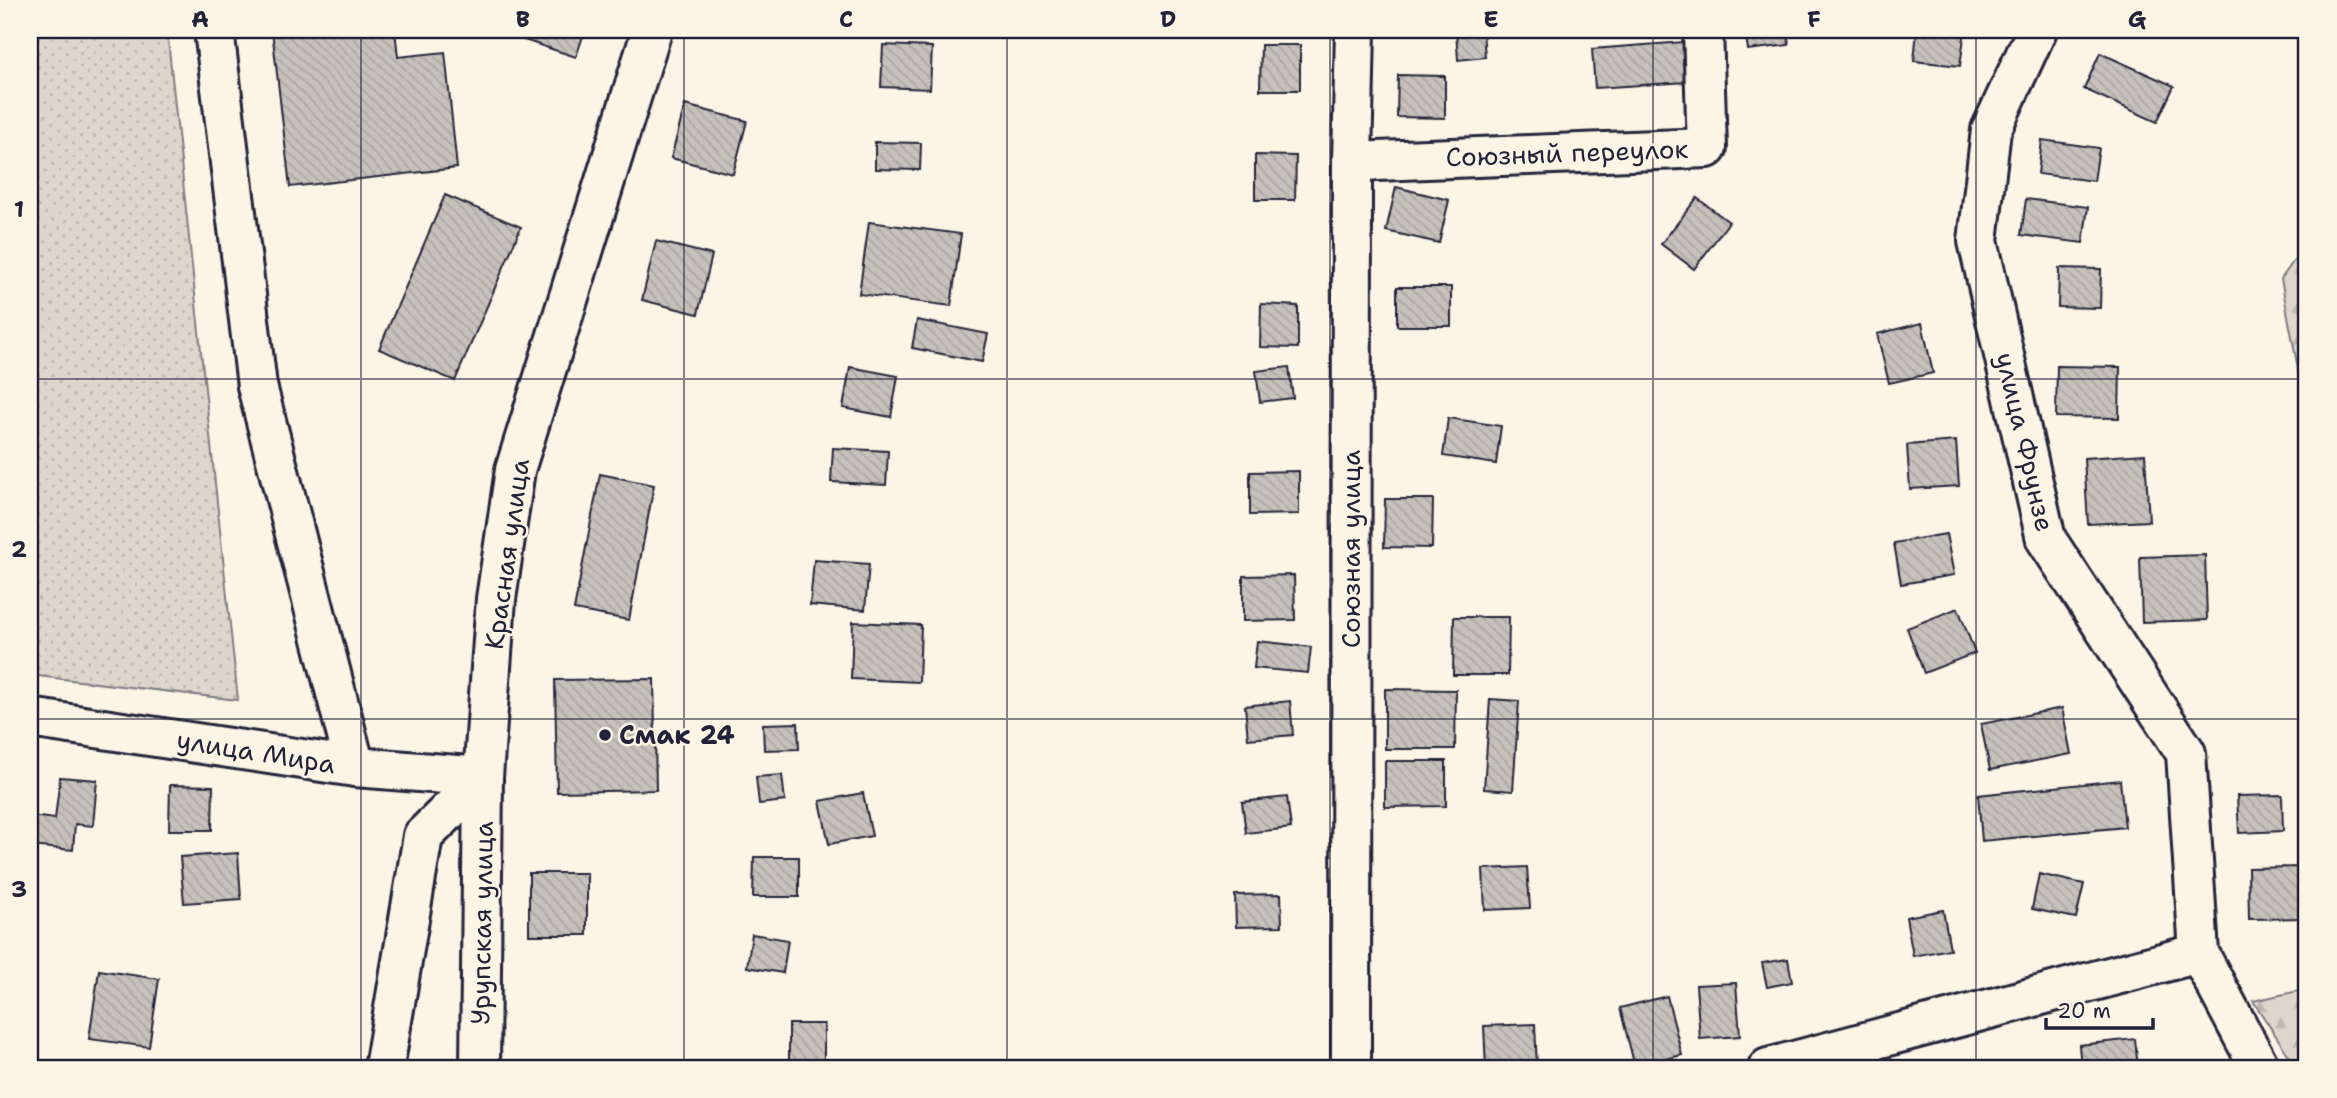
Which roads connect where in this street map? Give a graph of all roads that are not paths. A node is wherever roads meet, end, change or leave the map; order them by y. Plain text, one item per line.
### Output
1 (214, 30) edge
2 (652, 30) edge
3 (1354, 30) edge
4 (1703, 30) edge
5 (2037, 30) edge
6 (1352, 162) junction
7 (30, 718) edge
8 (355, 767) junction
9 (484, 777) junction
10 (2199, 953) junction
11 (384, 1068) edge
12 (480, 1068) edge
13 (1351, 1068) edge
14 (1768, 1068) edge
15 (2260, 1068) edge

1 - 8 street
2 - 9 street, Красная улица
3 - 6 street, Союзная улица
4 - 6 street, Союзный переулок
5 - 10 street, улица Фрунзе
6 - 13 street, Союзная улица
7 - 8 street, улица Мира
8 - 9 street, улица Мира
9 - 11 street
9 - 12 street, Урупская улица
10 - 14 street
10 - 15 street, улица Фрунзе

